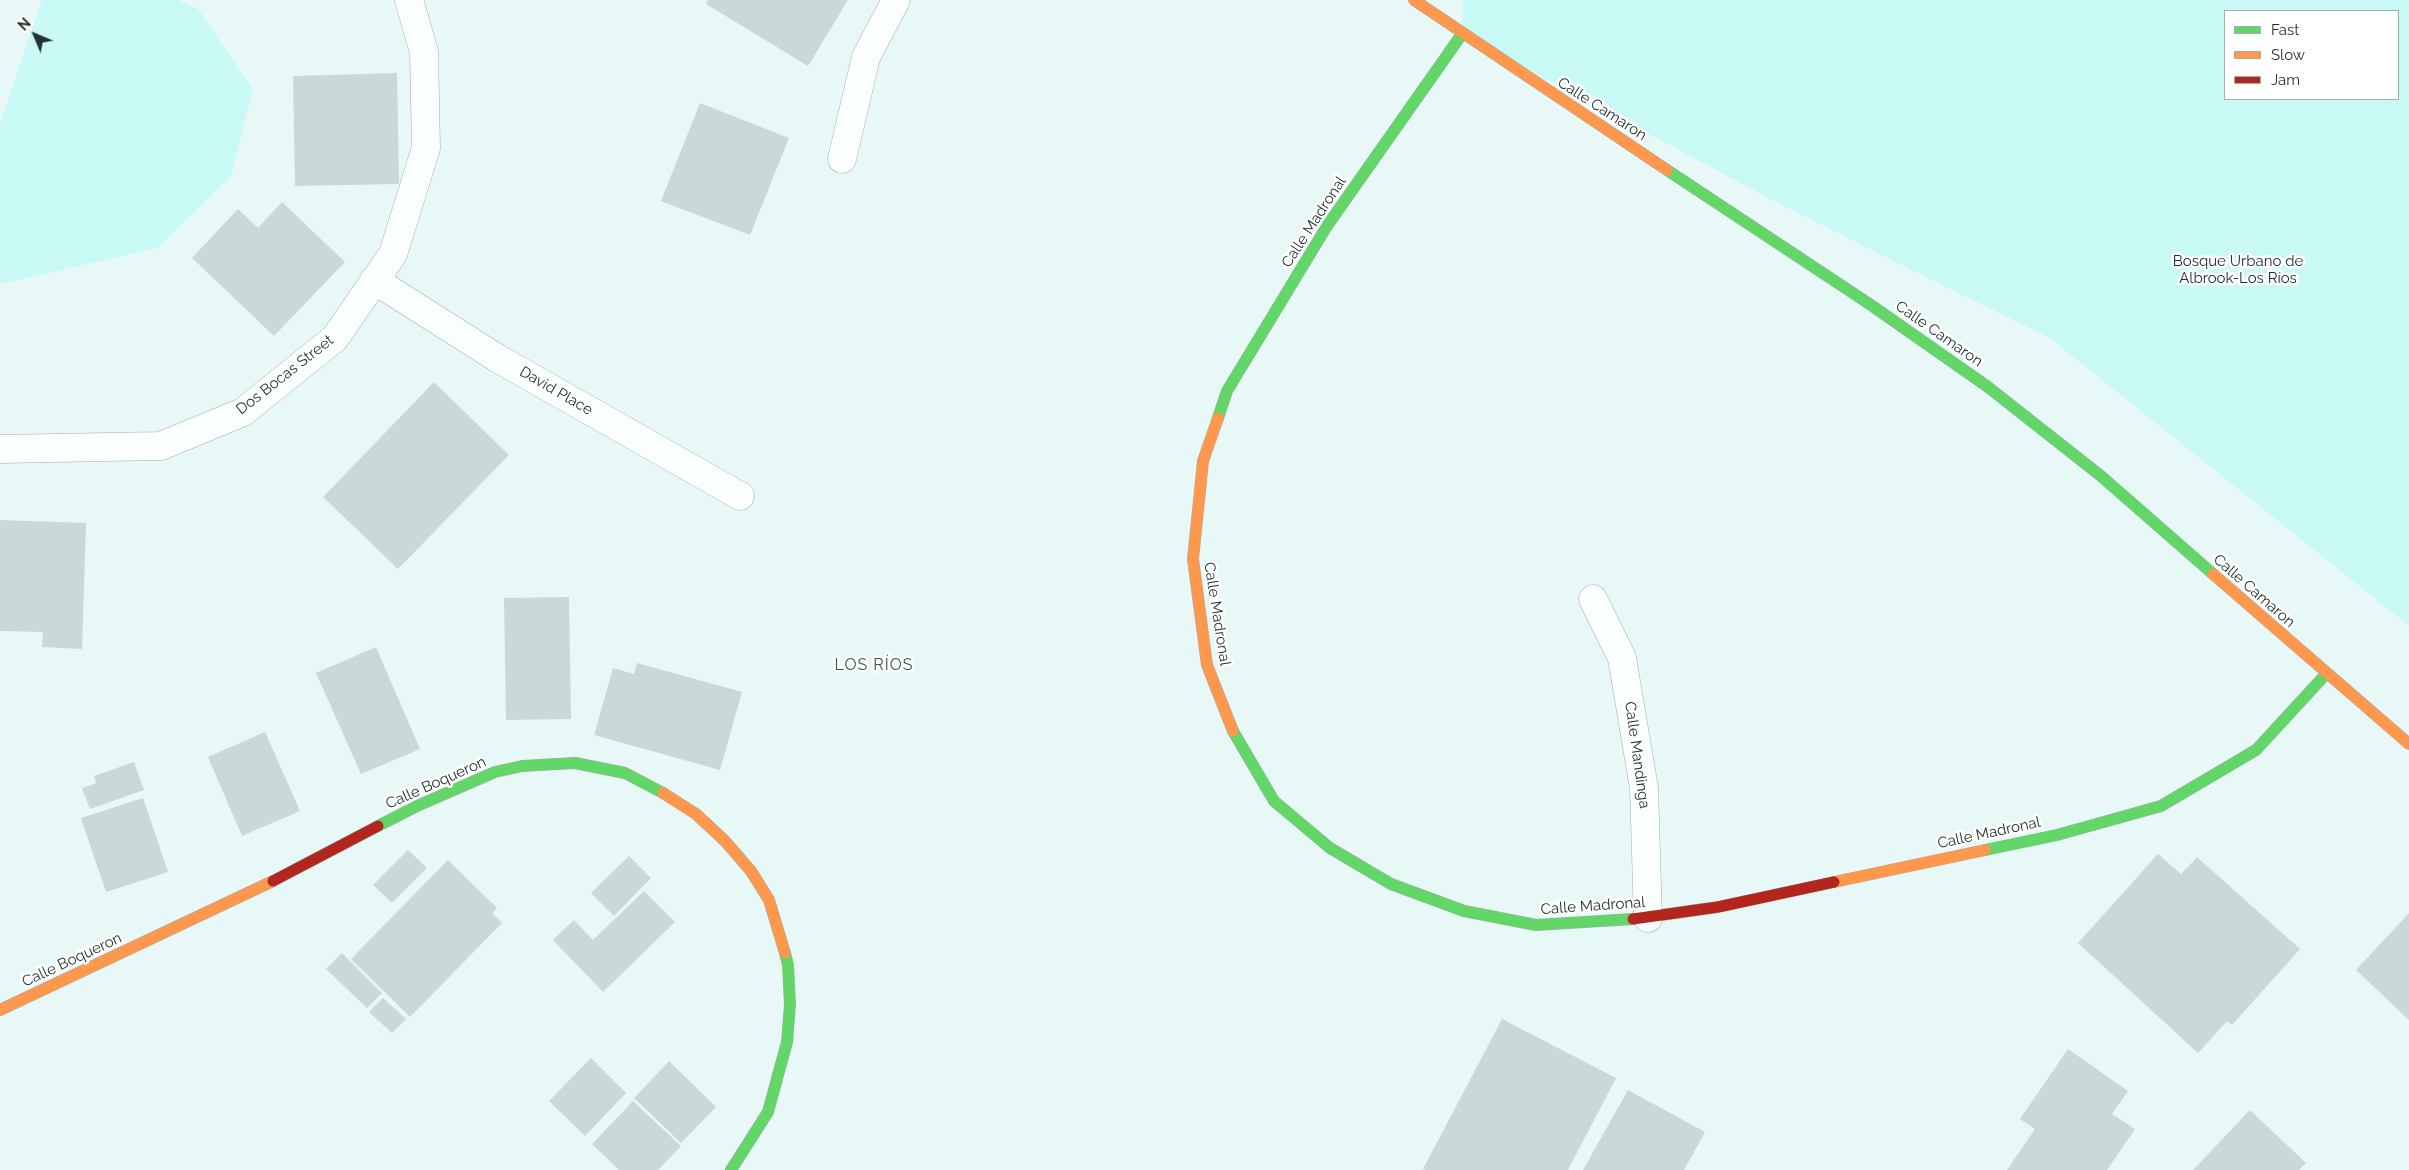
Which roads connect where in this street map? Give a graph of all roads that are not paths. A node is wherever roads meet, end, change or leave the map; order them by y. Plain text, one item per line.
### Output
1 (409, 0) edge
2 (896, 0) edge
3 (1414, 0) edge
4 (1462, 34) junction
5 (842, 159) dead end
6 (374, 280) junction
7 (0, 449) edge
8 (740, 496) dead end
9 (1593, 599) dead end
10 (2326, 674) junction
11 (2409, 744) edge
12 (1648, 918) junction
13 (0, 1010) edge
14 (732, 1170) edge

1 - 6 street, Dos Bocas Street
2 - 5 street
3 - 4 street, Calle Camaron
4 - 10 street, Calle Camaron
4 - 12 street, Calle Madronal
6 - 7 street, Dos Bocas Street
6 - 8 street, David Place
9 - 12 street, Calle Mandinga
10 - 11 street, Calle Camaron
10 - 12 street, Calle Madronal
13 - 14 street, Calle Boqueron

